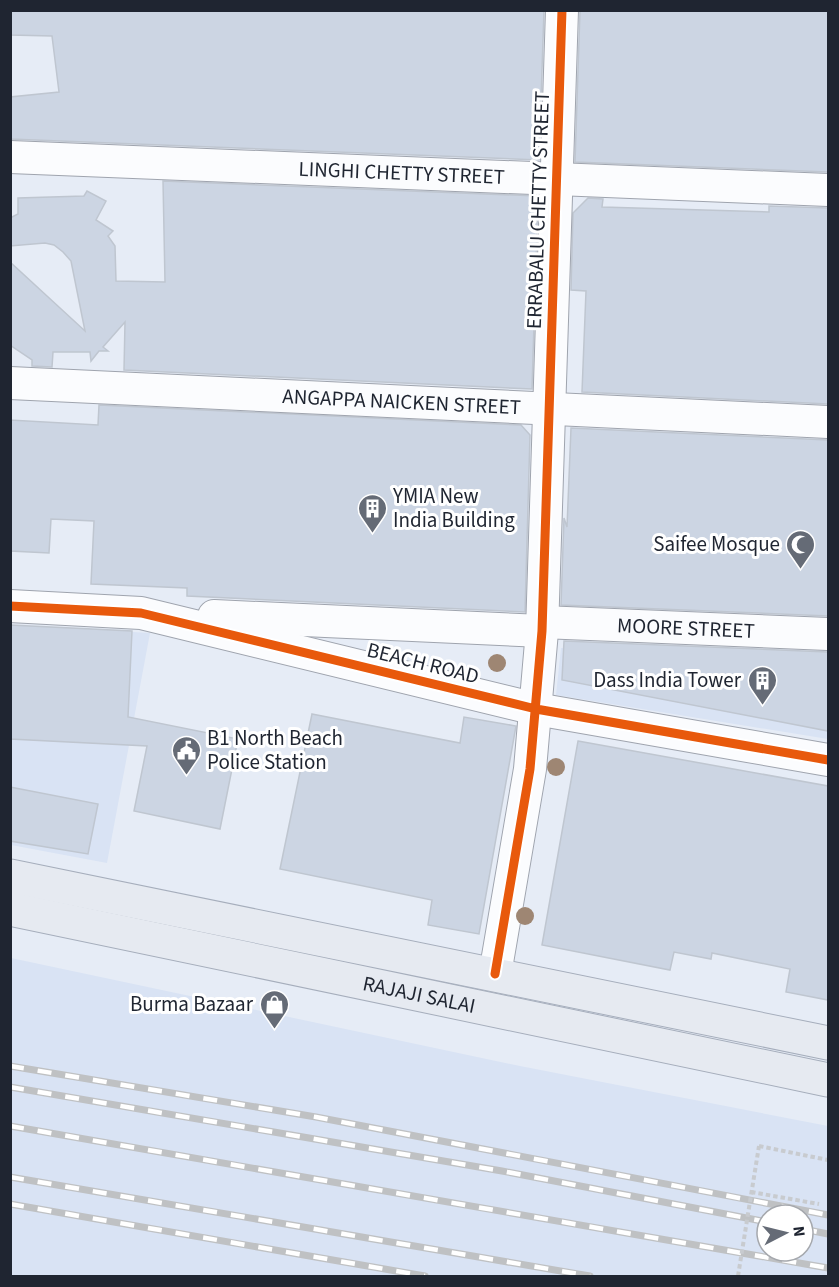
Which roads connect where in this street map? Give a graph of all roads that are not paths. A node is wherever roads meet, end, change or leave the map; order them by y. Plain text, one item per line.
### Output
1 (562, 10) edge
2 (10, 157) edge
3 (558, 178) junction
4 (828, 190) edge
5 (10, 382) edge
6 (549, 410) junction
7 (828, 422) edge
8 (10, 606) edge
9 (141, 612) junction
10 (542, 627) junction
11 (828, 634) edge
12 (536, 709) junction
13 (828, 760) edge
14 (10, 876) edge
15 (10, 909) edge
16 (495, 974) junction
17 (828, 1043) edge
18 (828, 1080) edge

1 - 3 street, ERRABALU CHETTY STREET
2 - 3 street, LINGHI CHETTY STREET
3 - 4 street, LINGHI CHETTY STREET
3 - 6 street, ERRABALU CHETTY STREET
5 - 6 street, ANGAPPA NAICKEN STREET
6 - 7 street, ANGAPPA NAICKEN STREET
6 - 10 street, ERRABALU CHETTY STREET
8 - 9 street, BEACH ROAD
9 - 10 street, MOORE STREET
9 - 12 street, BEACH ROAD
10 - 11 street, MOORE STREET
10 - 12 street, ERRABALU CHETTY STREET
12 - 13 street, BEACH ROAD
12 - 16 street, ERRABALU CHETTY STREET
14 - 16 main road, RAJAJI SALAI
15 - 18 main road, RAJAJI SALAI
16 - 17 main road, RAJAJI SALAI

